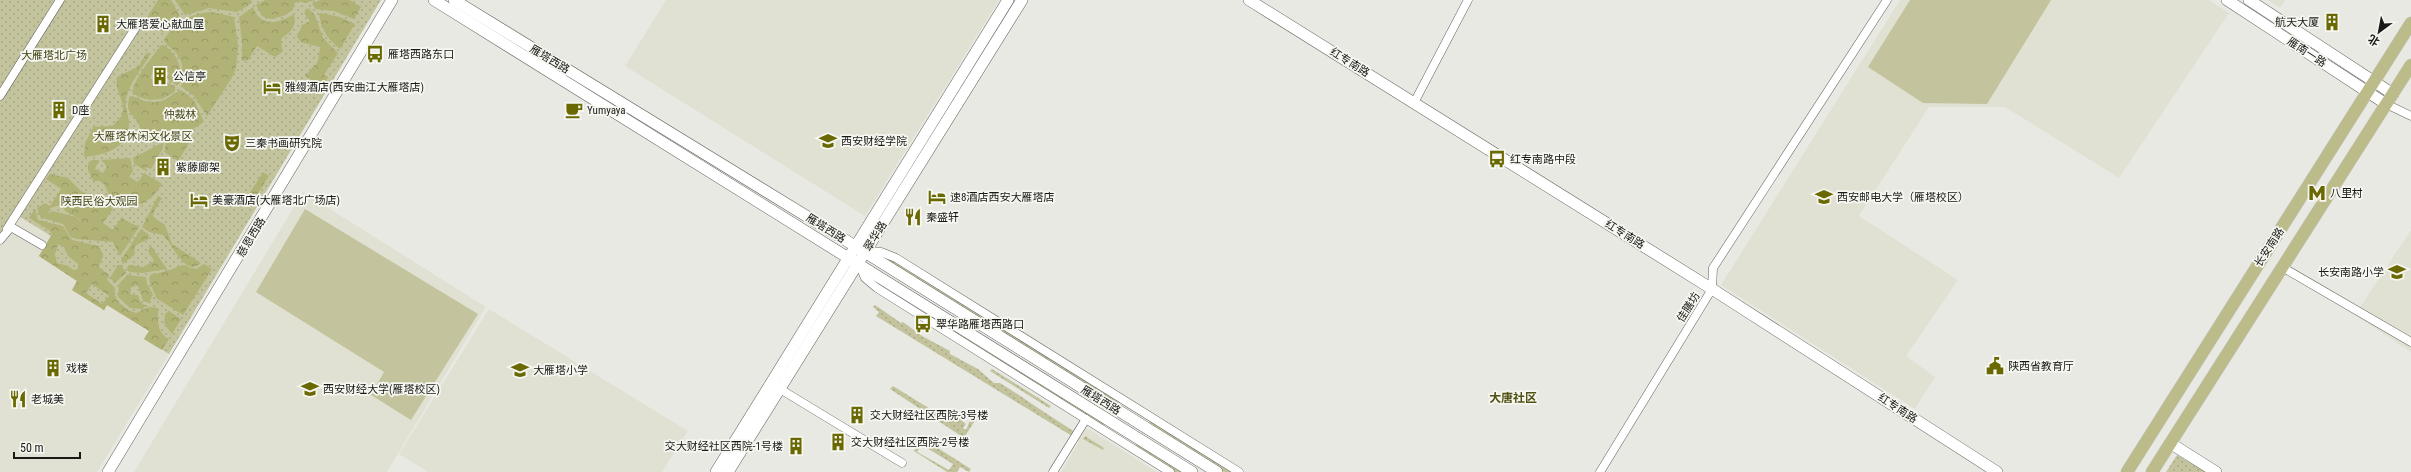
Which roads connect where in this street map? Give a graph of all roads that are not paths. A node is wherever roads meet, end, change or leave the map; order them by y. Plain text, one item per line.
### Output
1 (60, 0) edge
2 (392, 0) edge
3 (434, 0) edge
4 (454, 0) edge
5 (1008, 0) edge
6 (1022, 0) edge
7 (1250, 0) edge
8 (1468, 0) edge
9 (1886, 0) edge
10 (2227, 0) edge
11 (2249, 0) edge
12 (2411, 23) edge
13 (136, 27) dead end
14 (2411, 65) edge
15 (2374, 81) junction
16 (2367, 92) junction
17 (0, 96) edge
18 (2390, 99) junction
19 (1415, 102) junction
20 (2411, 116) edge
21 (7, 229) junction
22 (0, 240) edge
23 (42, 245) dead end
24 (861, 249) junction
25 (854, 261) junction
26 (2282, 267) junction
27 (1712, 289) junction
28 (2411, 342) edge
29 (780, 389) junction
30 (1086, 419) junction
31 (2170, 443) junction
32 (902, 463) dead end
33 (108, 472) edge
34 (716, 472) edge
35 (728, 472) edge
36 (1053, 472) edge
37 (1170, 472) edge
38 (1192, 472) edge
39 (1217, 472) edge
40 (1239, 472) edge
41 (1600, 472) edge
42 (1997, 472) edge
43 (2127, 472) edge
44 (2152, 472) edge
45 (2216, 472) edge

1 - 17 street
2 - 33 main road, 慈恩西路
3 - 25 main road, 雁塔西路
4 - 24 main road, 雁塔西路
5 - 24 main road, 翠华路
6 - 24 main road, 翠华路
7 - 19 main road, 红专南路
8 - 19 street
9 - 27 street, 佳膳坊
10 - 16 main road, 雁南一路
11 - 15 main road, 雁南一路
12 - 15 main road, 长安南路
13 - 21 street
14 - 18 main road, 长安南路
15 - 16 main road, 长安南路
15 - 18 main road, 雁南一路
16 - 18 main road, 雁南一路
16 - 43 main road, 长安南路
18 - 20 street
18 - 26 main road, 长安南路
19 - 27 main road, 红专南路
21 - 22 street
21 - 23 street
24 - 25 main road, 翠华路
24 - 39 main road, 雁塔西路
24 - 40 street
25 - 29 main road, 翠华路
25 - 30 street
25 - 34 main road, 翠华路
25 - 38 main road, 雁塔西路
26 - 28 street
26 - 31 main road, 长安南路
27 - 41 street, 佳膳坊
27 - 42 main road, 红专南路
29 - 32 street
29 - 35 main road, 翠华路
30 - 36 street
30 - 37 street
31 - 44 main road, 长安南路
31 - 45 main road

